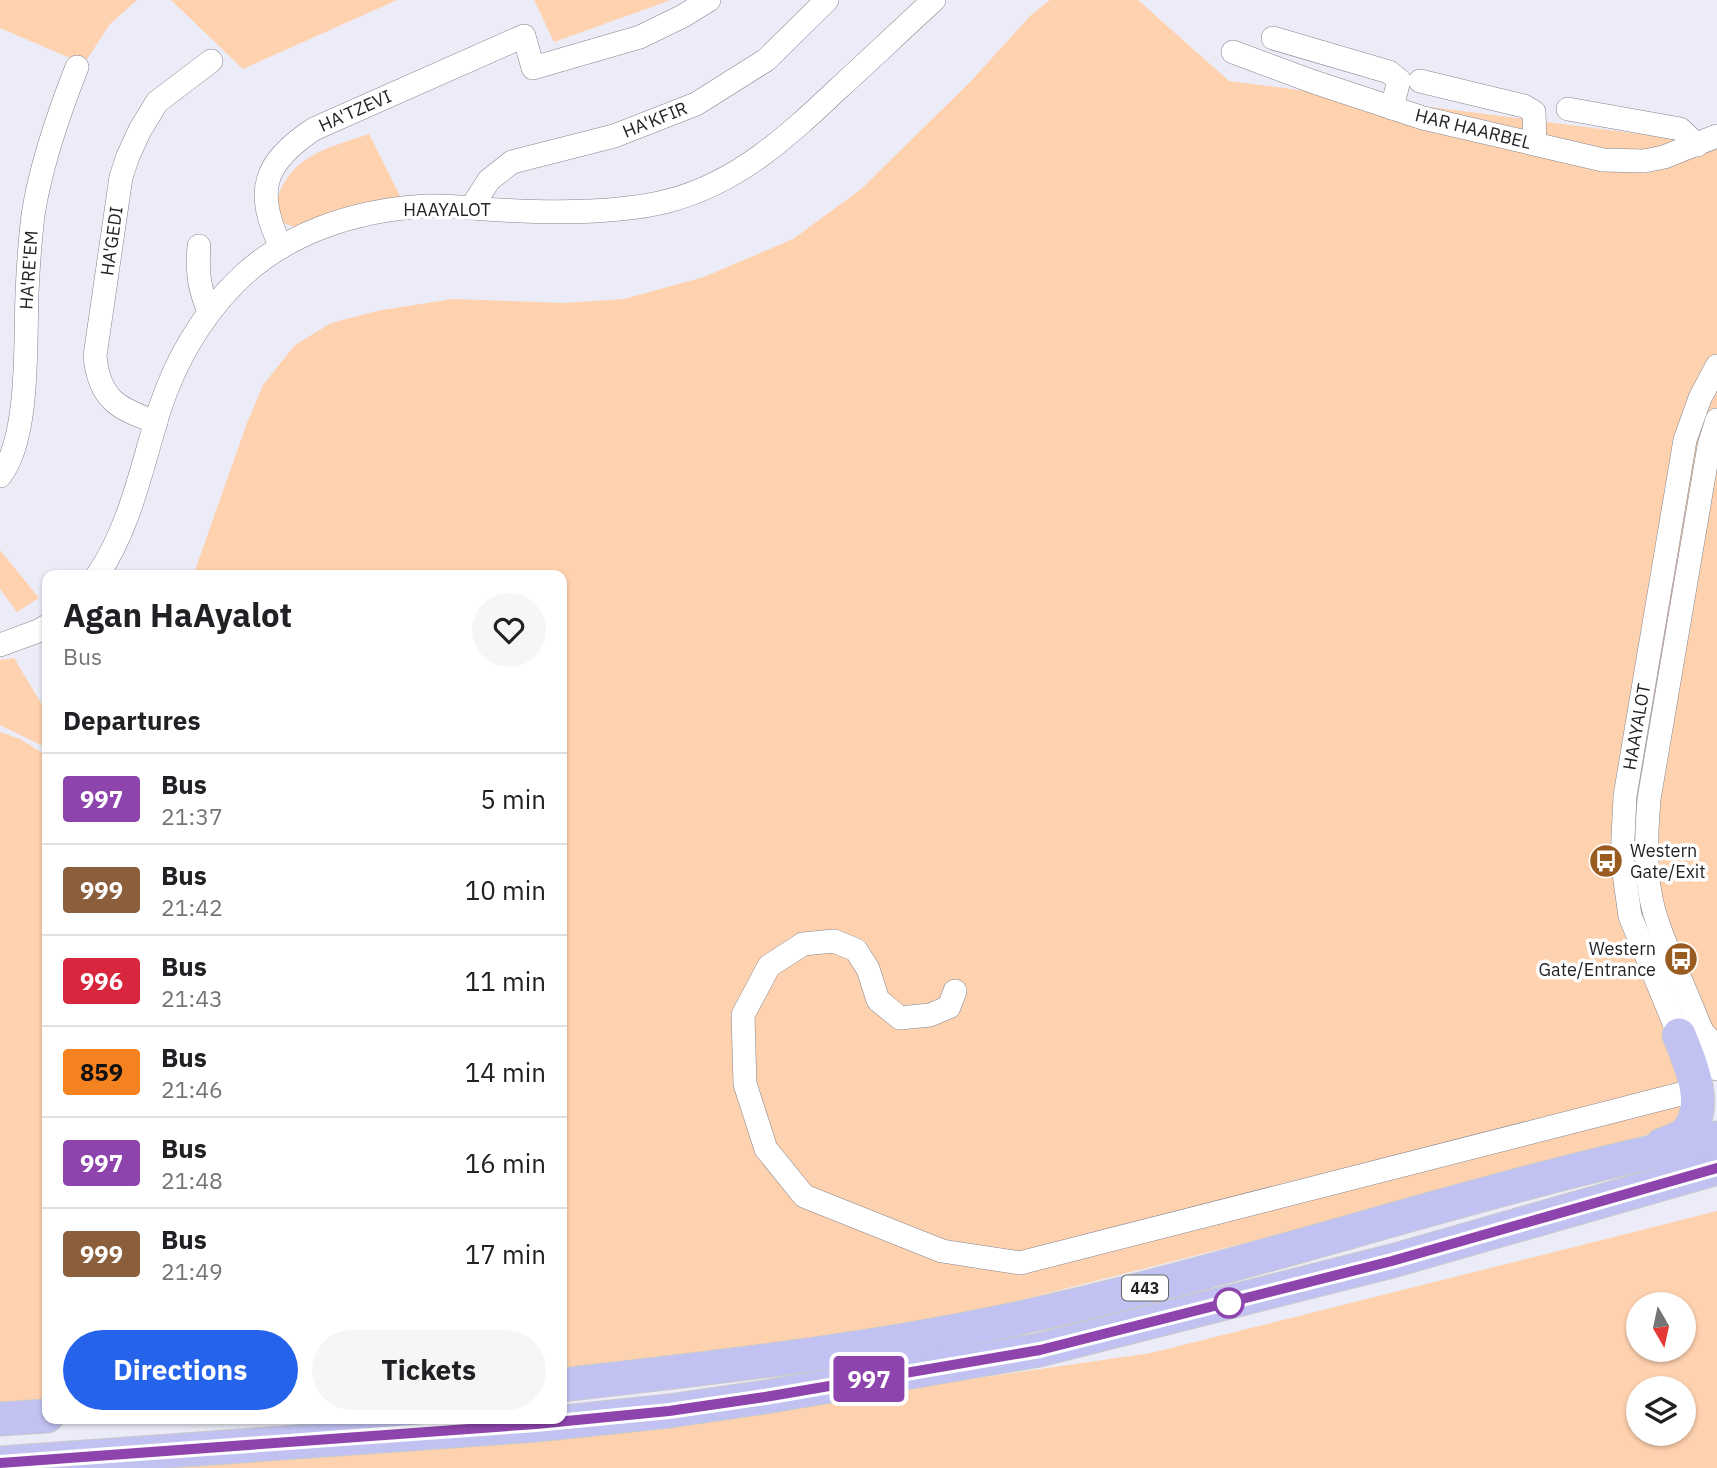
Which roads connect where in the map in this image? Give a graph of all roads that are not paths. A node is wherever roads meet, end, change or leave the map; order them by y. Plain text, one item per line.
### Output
1 (709, 0) edge
2 (827, 0) edge
3 (934, 0) edge
4 (1273, 38) dead end
5 (1233, 52) dead end
6 (211, 61) dead end
7 (77, 67) dead end
8 (1420, 81) dead end
9 (1392, 108) junction
10 (1568, 109) dead end
11 (1707, 140) edge
12 (1535, 144) junction
13 (471, 208) junction
14 (199, 246) dead end
15 (281, 247) junction
16 (209, 312) junction
17 (1717, 366) edge
18 (1717, 420) edge
19 (156, 422) junction
20 (0, 476) edge
21 (100, 570) edge
22 (42, 628) edge
23 (0, 645) edge
24 (955, 991) dead end
25 (1679, 1035) joint
26 (1717, 1047) edge
27 (1706, 1080) edge
28 (1717, 1138) edge
29 (1640, 1153) junction
30 (1717, 1168) edge
31 (567, 1384) edge
32 (42, 1416) edge
33 (0, 1419) edge
34 (567, 1421) edge
35 (536, 1424) edge
36 (0, 1463) edge

1 - 15 street, HA'TZEVI
2 - 13 street, HA'KFIR
3 - 13 street, HAAYALOT
4 - 9 street
5 - 9 street, HAR HAARBEL
6 - 19 street, HA'GEDI
7 - 20 street, HA'RE'EM
8 - 12 street
9 - 12 street, HAR HAARBEL
10 - 11 street
11 - 12 street, HAR HAARBEL
13 - 15 street, HAAYALOT
14 - 16 street
15 - 16 street, HAAYALOT
16 - 19 street, HAAYALOT
17 - 25 street, HAAYALOT
18 - 26 street, HAAYALOT
19 - 21 street, HAAYALOT
22 - 23 street
24 - 27 street
25 - 27 highway
27 - 29 highway
28 - 29 highway, 443
29 - 31 highway, 443
30 - 34 highway, 443
32 - 33 highway
35 - 36 highway, 443

